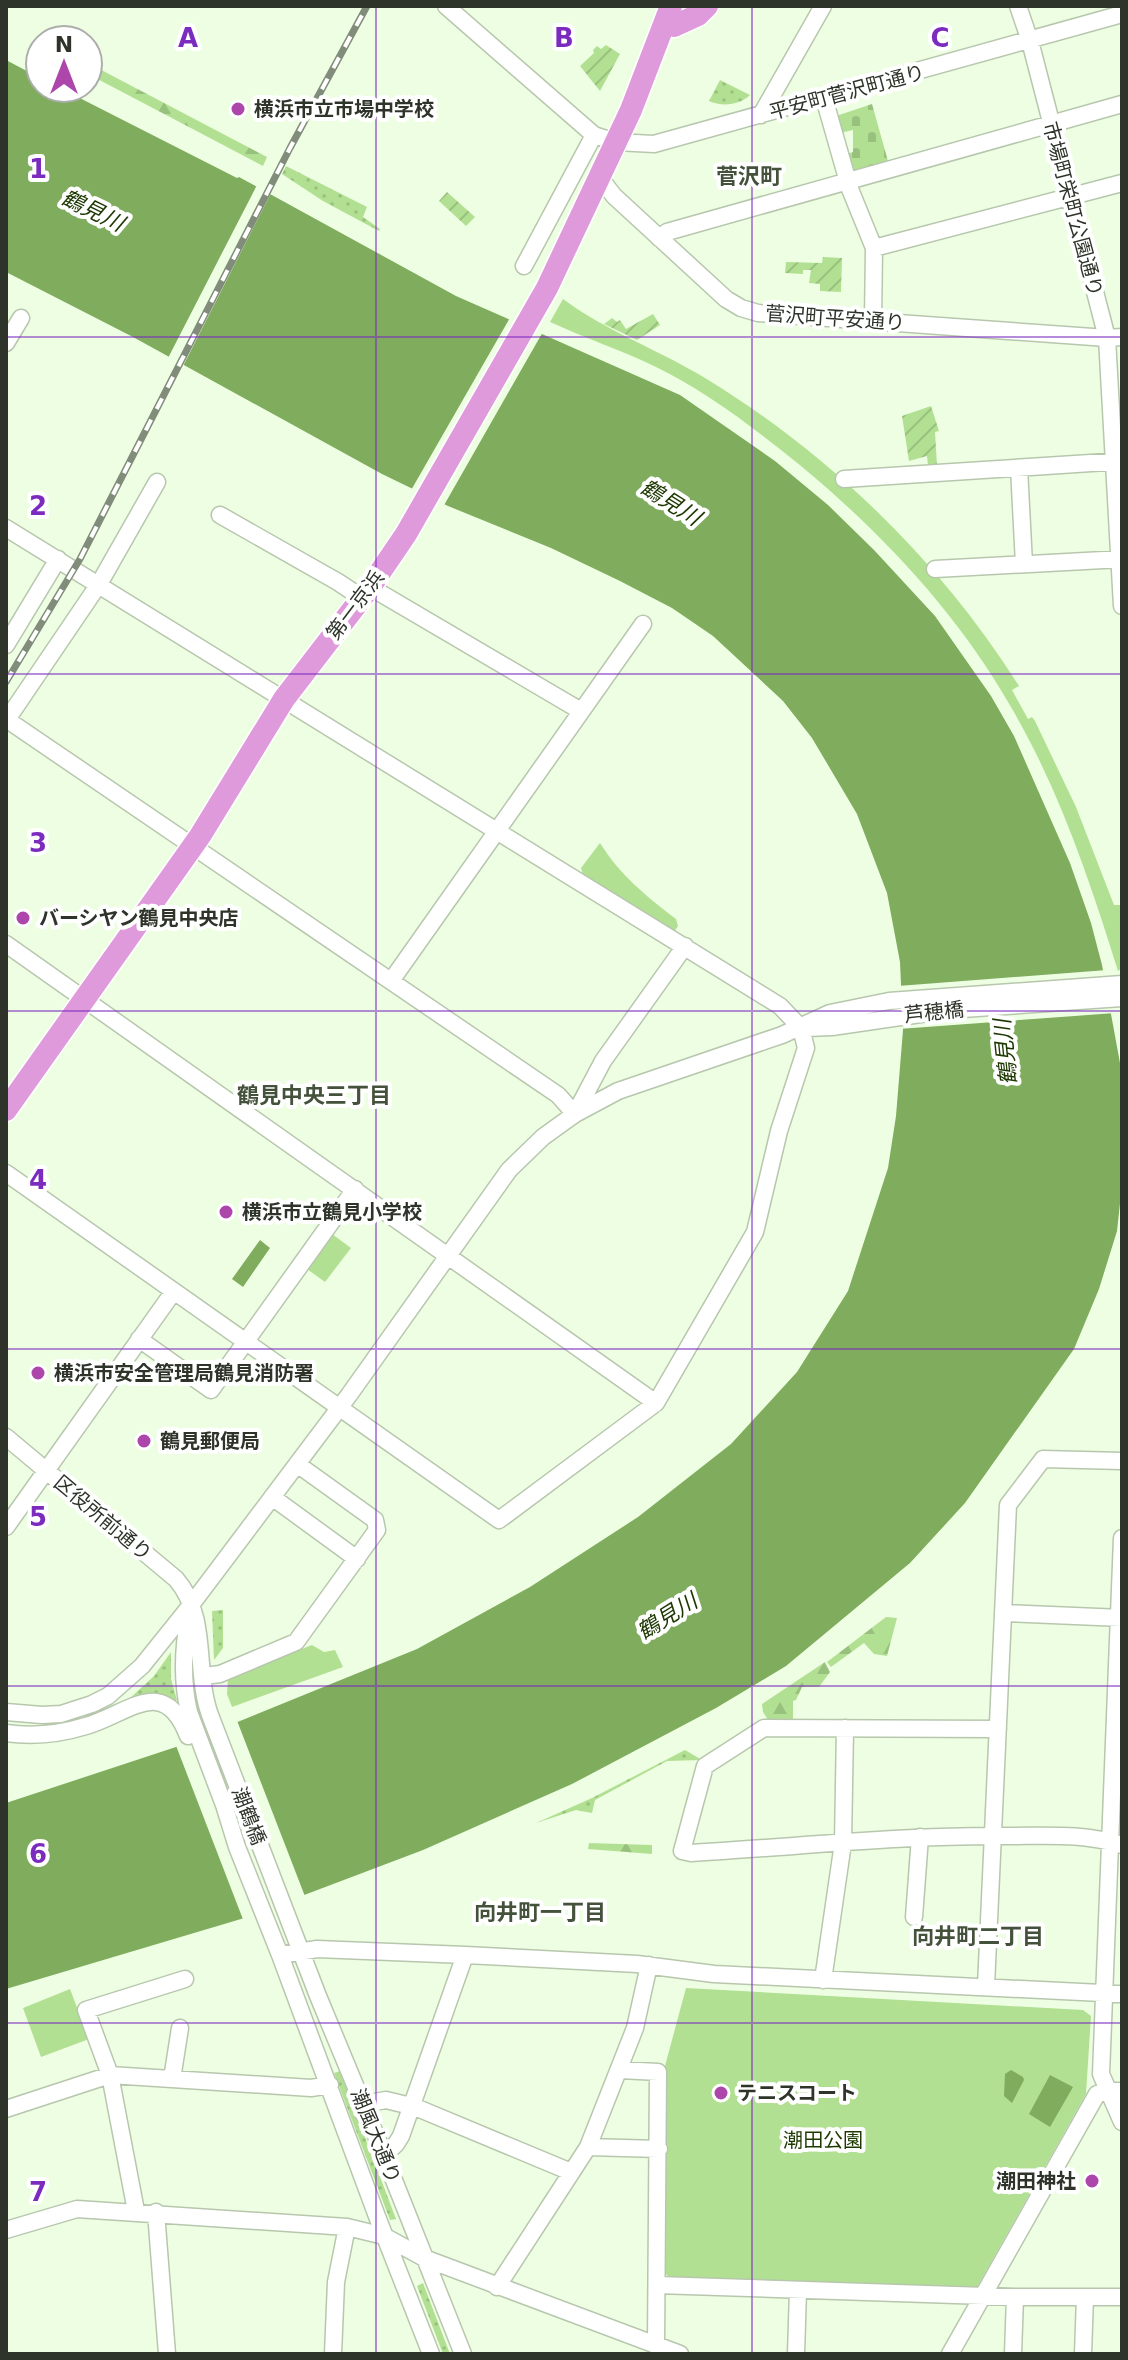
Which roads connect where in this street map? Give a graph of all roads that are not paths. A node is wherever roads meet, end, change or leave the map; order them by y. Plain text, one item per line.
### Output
1 (707, 6) edge
2 (823, 6) edge
3 (1018, 6) edge
4 (451, 8) edge
5 (677, 13) edge
6 (1122, 14) edge
7 (1030, 41) junction
8 (824, 98) junction
9 (1122, 104) edge
10 (761, 115) junction
11 (1051, 124) junction
12 (605, 138) junction
13 (600, 178) junction
14 (847, 180) junction
15 (1122, 183) edge
16 (1070, 198) junction
17 (659, 238) junction
18 (874, 248) junction
19 (524, 266) dead end
20 (21, 318) dead end
21 (873, 321) junction
22 (1114, 338) edge
23 (6, 343) edge
24 (1117, 427) edge
25 (1118, 462) edge
26 (1019, 468) junction
27 (844, 479) dead end
28 (157, 482) dead end
29 (220, 515) dead end
30 (6, 528) edge
31 (58, 559) junction
32 (1121, 559) edge
33 (1024, 564) junction
34 (935, 569) dead end
35 (99, 584) junction
36 (366, 592) junction
37 (1122, 606) edge
38 (643, 624) dead end
39 (6, 645) edge
40 (284, 699) junction
41 (581, 711) junction
42 (6, 720) edge
43 (498, 830) junction
44 (193, 845) junction
45 (6, 944) edge
46 (685, 946) junction
47 (391, 981) junction
48 (1121, 989) edge
49 (84, 1000) junction
50 (801, 1028) junction
51 (6, 1110) edge
52 (575, 1114) junction
53 (6, 1173) edge
54 (355, 1189) junction
55 (449, 1257) junction
56 (174, 1291) junction
57 (139, 1339) junction
58 (246, 1344) junction
59 (656, 1403) junction
60 (339, 1410) junction
61 (6, 1437) edge
62 (1122, 1461) edge
63 (297, 1464) junction
64 (46, 1470) junction
65 (272, 1497) junction
66 (6, 1527) edge
67 (1122, 1540) edge
68 (357, 1559) junction
69 (191, 1605) junction
70 (1004, 1613) junction
71 (1121, 1618) edge
72 (179, 1620) junction
73 (204, 1676) junction
74 (6, 1712) edge
75 (189, 1725) junction
76 (845, 1728) junction
77 (998, 1729) junction
78 (7, 1734) edge
79 (993, 1836) junction
80 (920, 1837) junction
81 (843, 1843) junction
82 (1116, 1843) edge
83 (1115, 1914) edge
84 (914, 1917) dead end
85 (288, 1918) joint
86 (267, 1922) joint
87 (301, 1952) junction
88 (280, 1955) junction
89 (465, 1955) junction
90 (649, 1965) junction
91 (185, 1979) dead end
92 (823, 1980) junction
93 (986, 1986) junction
94 (1114, 1993) edge
95 (180, 2028) dead end
96 (323, 2067) junction
97 (620, 2070) junction
98 (110, 2075) junction
99 (172, 2079) junction
100 (330, 2085) junction
101 (1115, 2091) edge
102 (363, 2104) junction
103 (411, 2107) junction
104 (6, 2109) edge
105 (1122, 2122) edge
106 (588, 2147) junction
107 (659, 2149) junction
108 (384, 2155) junction
109 (571, 2172) junction
110 (136, 2211) junction
111 (156, 2212) junction
112 (347, 2227) junction
113 (6, 2230) edge
114 (384, 2236) junction
115 (424, 2258) junction
116 (657, 2285) junction
117 (497, 2287) junction
118 (798, 2290) junction
119 (983, 2296) junction
120 (1015, 2297) junction
121 (1085, 2297) junction
122 (1122, 2297) edge
123 (656, 2346) junction
124 (167, 2354) edge
125 (333, 2354) edge
126 (431, 2354) edge
127 (440, 2354) edge
128 (463, 2354) edge
129 (680, 2354) edge
130 (796, 2354) edge
131 (950, 2354) edge
132 (1013, 2354) edge
133 (1083, 2354) edge

1 - 5 highway, 第一京浜
2 - 10 street
3 - 7 street, 市場町栄町公園通り
4 - 12 street
5 - 12 highway, 第一京浜
6 - 7 street, 平安町菅沢町通り
7 - 8 street, 平安町菅沢町通り
7 - 11 street, 市場町栄町公園通り
8 - 10 street, 平安町菅沢町通り
8 - 14 street
9 - 11 street
10 - 12 street, 平安町菅沢町通り
11 - 14 street
11 - 16 street, 市場町栄町公園通り
12 - 13 highway, 第一京浜
12 - 19 street
13 - 17 street, 菅沢町平安通り
13 - 36 highway, 第一京浜
14 - 17 street
14 - 18 street
15 - 16 street
16 - 18 street
16 - 22 street, 市場町栄町公園通り
17 - 21 street, 菅沢町平安通り
18 - 21 street
20 - 23 street
21 - 22 street, 菅沢町平安通り
22 - 24 street, 市場町栄町公園通り
24 - 25 street, 市場町栄町公園通り
25 - 26 street
25 - 32 street, 市場町栄町公園通り
26 - 27 street
26 - 33 street
28 - 35 street
29 - 36 street
30 - 31 street
31 - 35 street
31 - 39 street
32 - 33 street
32 - 37 street, 市場町栄町公園通り
33 - 34 street
35 - 40 street
35 - 42 street
36 - 40 highway, 第一京浜
36 - 41 street
38 - 41 street
40 - 43 street
40 - 44 highway, 第一京浜
41 - 43 street
42 - 44 street
43 - 46 street
43 - 47 street
44 - 47 street
44 - 49 highway, 第一京浜
45 - 49 street
46 - 50 street
46 - 52 street
47 - 52 street
48 - 50 street, 芦穂橋
49 - 51 highway, 第一京浜
49 - 54 street
50 - 52 street, 芦穂橋
50 - 59 street
52 - 55 street, 芦穂橋
53 - 56 street
54 - 55 street
54 - 58 street
55 - 59 street
55 - 60 street, 芦穂橋
56 - 57 street
56 - 58 street
57 - 58 street
57 - 64 street
58 - 60 street
59 - 60 street
60 - 63 street, 芦穂橋
61 - 64 street, 区役所前通り
62 - 70 street
63 - 65 street, 芦穂橋
63 - 68 street
64 - 66 street
64 - 69 street, 区役所前通り
65 - 68 street
65 - 69 street, 芦穂橋
67 - 71 street
68 - 73 street
69 - 72 street, 芦穂橋
69 - 73 street, 潮鶴橋
69 - 75 street, 潮鶴橋
70 - 71 street
70 - 77 street
71 - 82 street
72 - 74 street
72 - 78 street
73 - 85 street, 潮鶴橋
75 - 78 street
75 - 86 street, 潮鶴橋
76 - 77 street
76 - 81 street
76 - 81 street
77 - 79 street
79 - 80 street
79 - 82 street
79 - 93 street
80 - 81 street
80 - 84 street
81 - 92 street
82 - 83 street
83 - 94 street
85 - 87 street, 潮風大通り
86 - 88 street, 潮風大通り
87 - 88 street
87 - 89 street
87 - 96 street
87 - 102 street, 潮風大通り
88 - 96 street, 潮風大通り
89 - 90 street
89 - 103 street
90 - 92 street
90 - 97 street
91 - 98 street
92 - 93 street
93 - 94 street
94 - 101 street
95 - 99 street
96 - 100 street, 潮風大通り
97 - 106 street
97 - 107 street
98 - 99 street
98 - 104 street
98 - 110 street
99 - 100 street
100 - 114 street, 潮風大通り
101 - 105 street
101 - 119 street
102 - 103 street
102 - 108 street, 潮風大通り
102 - 114 street
103 - 108 street
103 - 109 street
106 - 107 street
106 - 109 street
107 - 116 street
108 - 115 street, 潮風大通り
109 - 117 street
110 - 111 street
110 - 113 street
111 - 112 street
111 - 124 street
112 - 114 street
112 - 125 street
114 - 115 street
114 - 126 street, 潮風大通り
115 - 117 street
115 - 127 street
115 - 128 street, 潮風大通り
116 - 118 street
116 - 123 street
117 - 123 street
118 - 119 street
118 - 130 street
119 - 120 street
119 - 131 street
120 - 121 street
120 - 132 street
121 - 122 street
121 - 133 street
123 - 129 street

